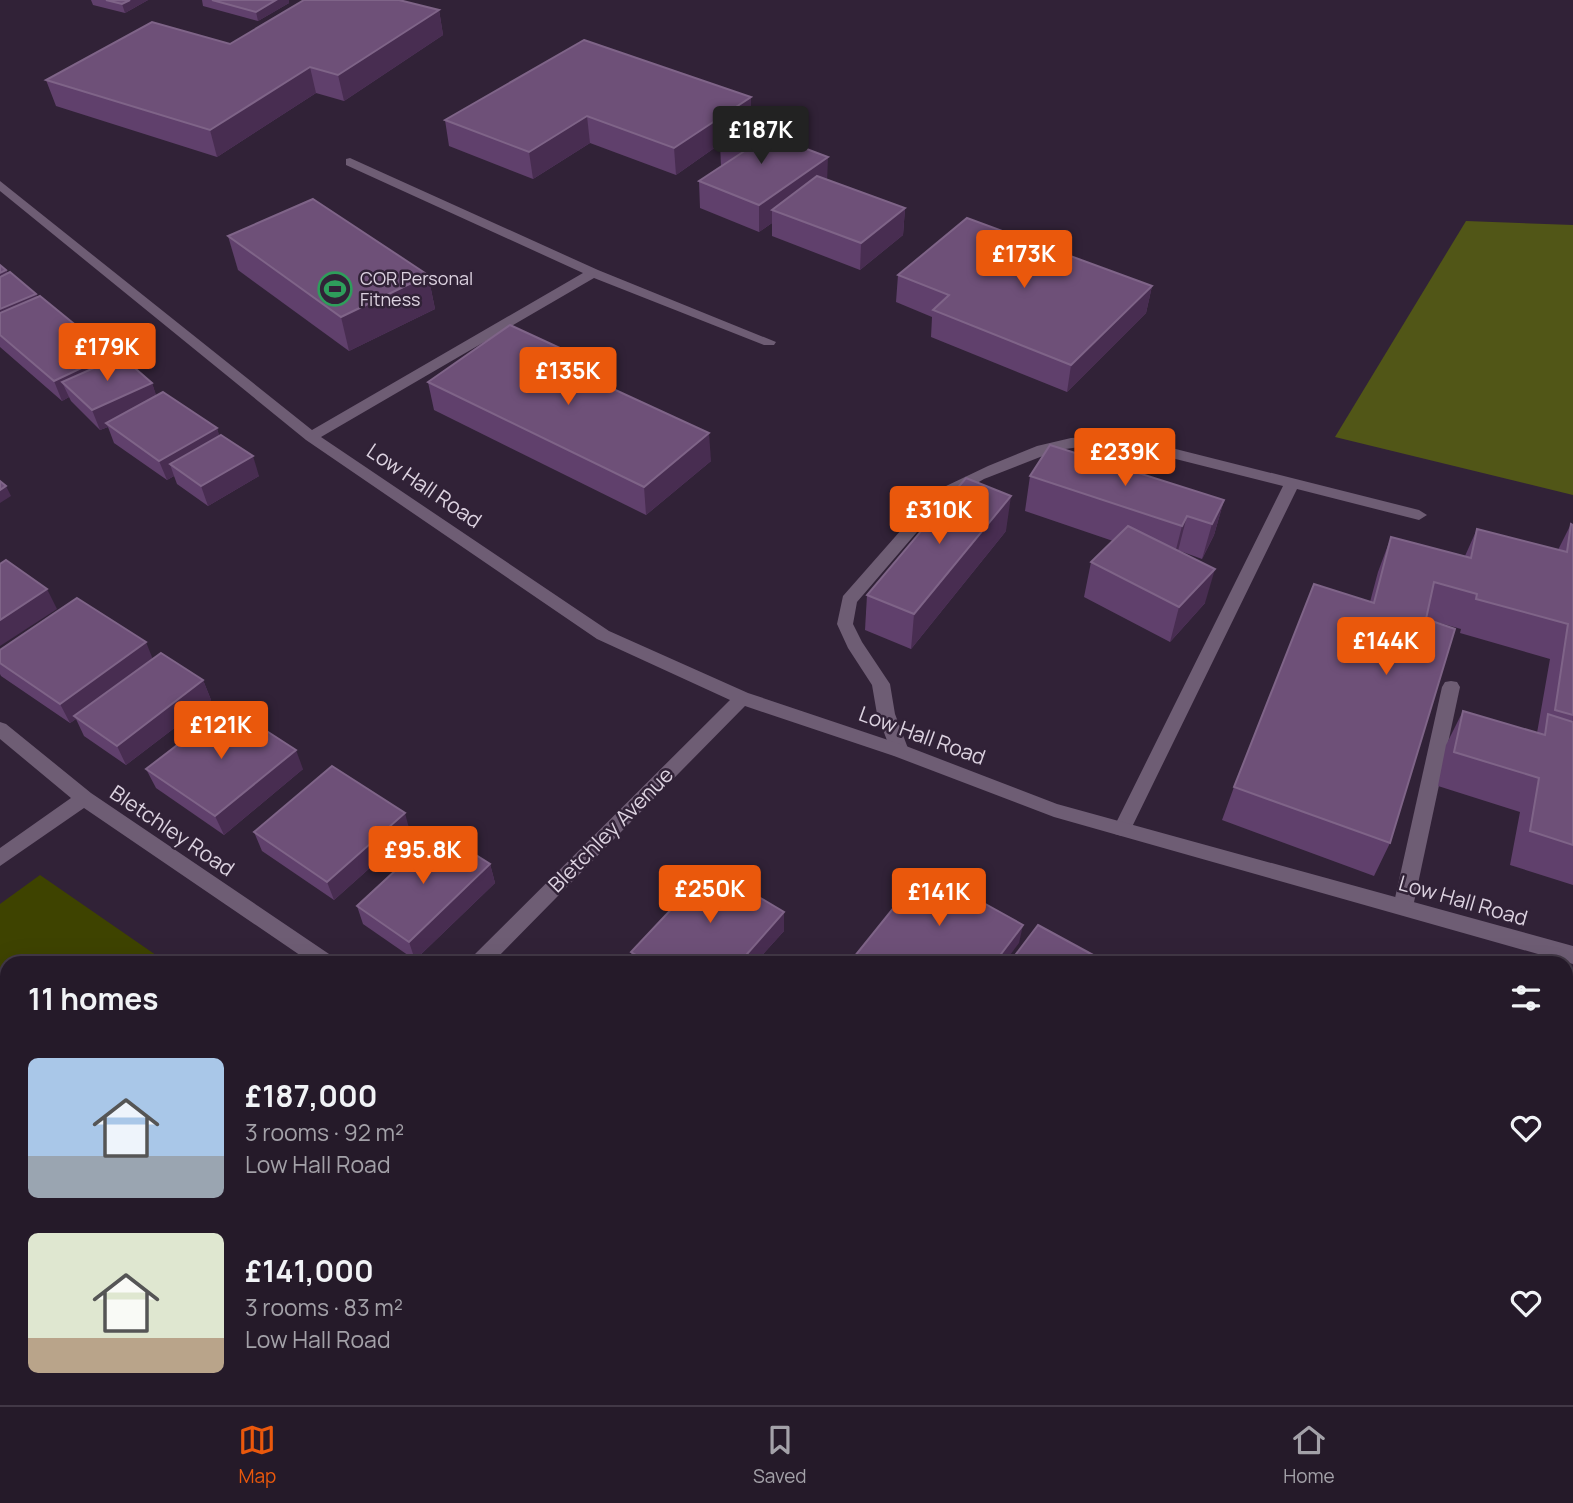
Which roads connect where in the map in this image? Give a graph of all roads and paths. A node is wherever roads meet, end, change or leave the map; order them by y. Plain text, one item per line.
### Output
1 (350, 162) dead end
2 (0, 185) edge
3 (593, 273) junction
4 (769, 342) dead end
5 (311, 437) junction
6 (1292, 483) junction
7 (1419, 515) dead end
8 (1451, 687) edge
9 (742, 698) junction
10 (0, 729) edge
11 (900, 751) junction
12 (84, 798) junction
13 (1122, 829) junction
14 (0, 858) edge
15 (1403, 907) junction
16 (1573, 955) edge
17 (316, 956) edge
18 (486, 956) edge

1 - 3 street
2 - 5 street, Low Hall Road
3 - 4 street
3 - 5 street
5 - 9 street, Low Hall Road
6 - 7 street
6 - 11 street
6 - 13 street
8 - 15 street
9 - 11 street, Low Hall Road
9 - 18 street, Bletchley Avenue
10 - 12 street, Bletchley Road
11 - 13 street, Low Hall Road
12 - 14 street
12 - 17 street, Bletchley Road
13 - 15 street, Low Hall Road
15 - 16 street, Low Hall Road

